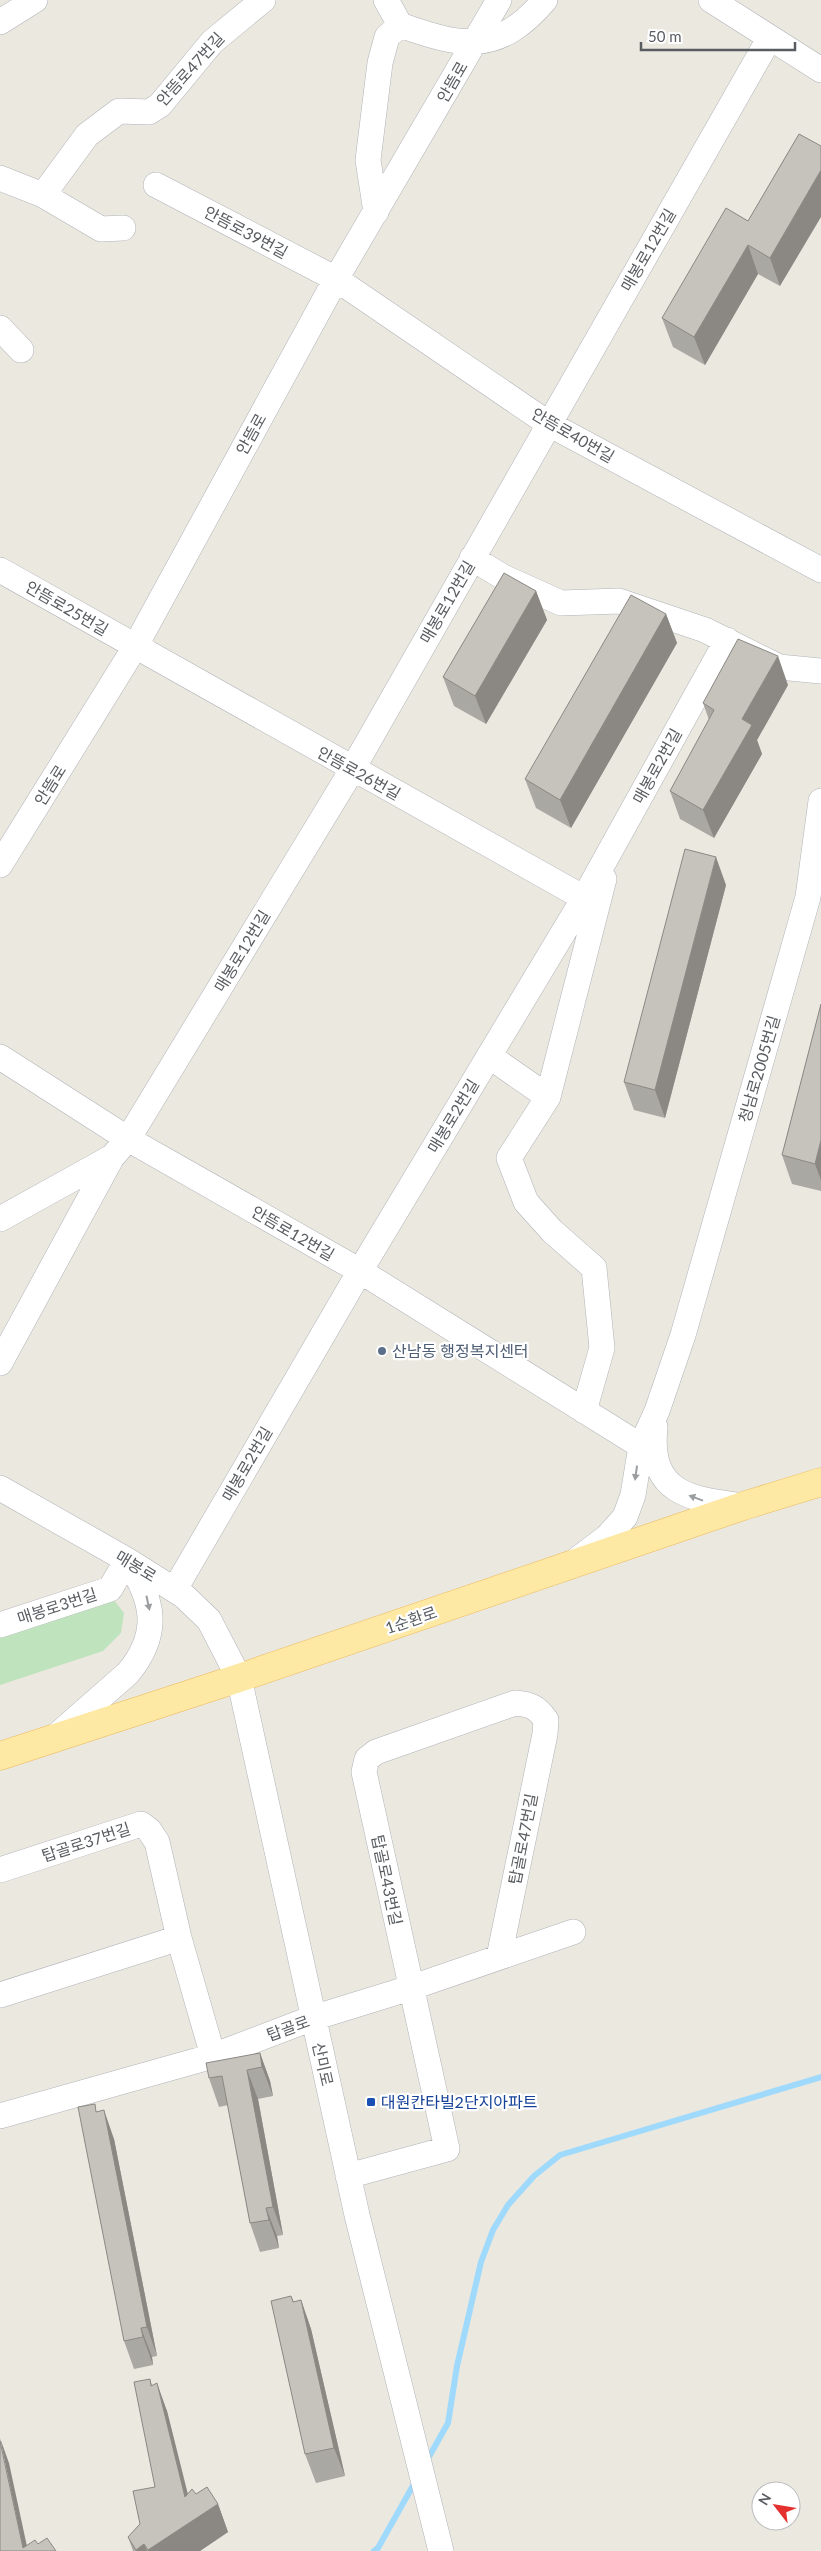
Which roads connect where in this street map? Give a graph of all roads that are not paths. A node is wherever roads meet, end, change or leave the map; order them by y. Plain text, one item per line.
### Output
1 (35, 0) edge
2 (263, 0) edge
3 (386, 0) edge
4 (499, 0) edge
5 (545, 0) edge
6 (711, 0) edge
7 (0, 22) edge
8 (400, 25) junction
9 (769, 39) junction
10 (474, 43) junction
11 (821, 70) edge
12 (0, 178) edge
13 (156, 185) dead end
14 (43, 195) junction
15 (376, 212) junction
16 (124, 228) dead end
17 (336, 280) junction
18 (0, 328) edge
19 (21, 350) dead end
20 (549, 424) junction
21 (472, 558) junction
22 (0, 570) edge
23 (821, 570) edge
24 (727, 640) junction
25 (135, 646) junction
26 (821, 671) edge
27 (352, 770) junction
28 (821, 801) edge
29 (613, 847) junction
30 (0, 866) edge
31 (584, 898) junction
32 (489, 1056) junction
33 (0, 1057) edge
34 (548, 1097) junction
35 (120, 1148) junction
36 (0, 1219) edge
37 (360, 1271) junction
38 (0, 1363) edge
39 (584, 1411) junction
40 (657, 1411) junction
41 (641, 1446) junction
42 (821, 1482) edge
43 (0, 1488) edge
44 (743, 1506) junction
45 (127, 1560) junction
46 (570, 1565) junction
47 (175, 1589) junction
48 (0, 1625) edge
49 (239, 1678) junction
50 (546, 1720) joint
51 (52, 1739) junction
52 (0, 1756) edge
53 (0, 1870) edge
54 (573, 1932) dead end
55 (179, 1938) junction
56 (499, 1957) junction
57 (410, 1988) junction
58 (0, 1995) edge
59 (313, 2018) junction
60 (213, 2056) junction
61 (0, 2116) edge
62 (348, 2176) junction
63 (441, 2551) edge

1 - 7 street
2 - 14 street, 안뜸로47번길
3 - 8 street
4 - 10 street, 안뜸로
5 - 10 street
6 - 9 street
8 - 10 street
8 - 15 street
9 - 11 street
9 - 20 street, 매봉로12번길
10 - 15 street, 안뜸로
12 - 14 street
13 - 17 street, 안뜸로39번길
14 - 16 street
15 - 17 street, 안뜸로
17 - 20 street, 안뜸로40번길
17 - 25 street, 안뜸로
18 - 19 street
20 - 21 street, 매봉로12번길
20 - 23 street, 안뜸로40번길
21 - 24 street
21 - 27 street, 매봉로12번길
22 - 25 street, 안뜸로25번길
24 - 26 street
24 - 29 street, 매봉로2번길
25 - 27 street, 안뜸로26번길
25 - 30 street, 안뜸로
27 - 31 street, 안뜸로26번길
27 - 35 street, 매봉로12번길
28 - 40 street, 청남로2005번길
29 - 31 street, 매봉로2번길
29 - 34 street
31 - 32 street, 매봉로2번길
32 - 34 street
32 - 37 street, 매봉로2번길
33 - 35 street, 안뜸로12번길
34 - 39 street
35 - 36 street, 매봉로12번길
35 - 37 street, 안뜸로12번길
35 - 38 street, 매봉로12번길
37 - 39 street, 안뜸로12번길
37 - 47 street, 매봉로2번길
39 - 41 street, 안뜸로12번길
40 - 41 street
44 -> 40 street
41 -> 46 street
42 - 44 main road, 1순환로
43 - 45 street, 매봉로
44 - 46 main road, 1순환로
45 - 47 street, 매봉로
45 - 48 street, 매봉로3번길
45 -> 51 street
46 - 49 main road, 1순환로
47 - 49 street, 매봉로
49 - 51 main road, 1순환로
49 - 59 street, 산미로
50 - 56 street, 탑골로47번길
50 - 57 street, 탑골로43번길
51 - 52 main road, 1순환로
53 - 55 street, 탑골로37번길
54 - 56 street, 탑골로
55 - 58 street
55 - 60 street, 탑골로37번길
56 - 57 street, 탑골로
57 - 59 street, 탑골로
57 - 62 street, 탑골로43번길
59 - 60 street, 탑골로
59 - 62 street, 산미로
60 - 61 street, 탑골로
62 - 63 street, 산미로

